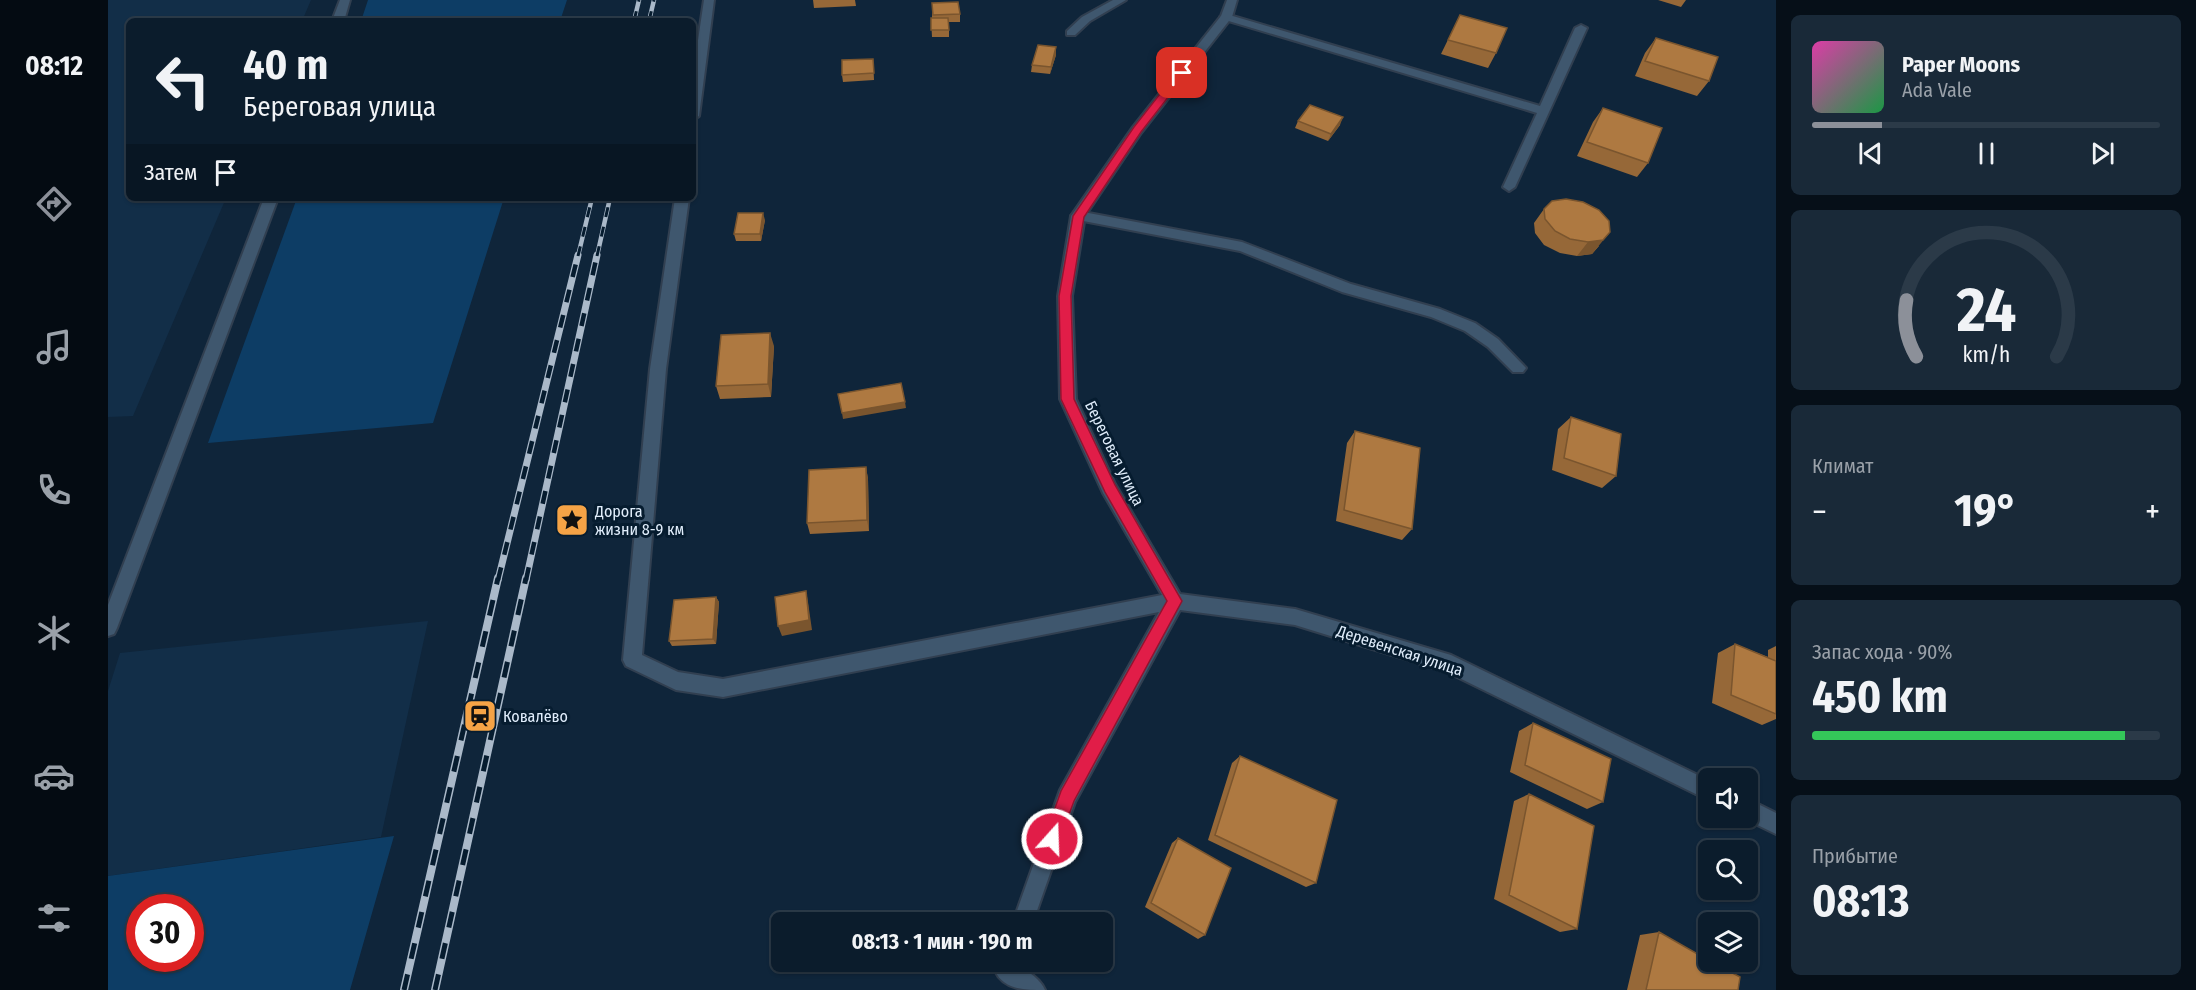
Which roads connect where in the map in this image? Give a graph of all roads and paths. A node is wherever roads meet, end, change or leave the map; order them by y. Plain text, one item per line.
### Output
1 (345, 0) edge
2 (709, 0) edge
3 (1120, 0) edge
4 (1232, 0) edge
5 (1226, 17) junction
6 (339, 18) edge
7 (1581, 28) dead end
8 (1071, 33) dead end
9 (696, 94) edge
10 (1544, 111) junction
11 (1509, 187) dead end
12 (270, 201) edge
13 (682, 201) edge
14 (1078, 216) junction
15 (1518, 368) dead end
16 (1175, 601) junction
17 (108, 628) edge
18 (1698, 785) edge
19 (1758, 815) edge
20 (1776, 824) edge
21 (1027, 912) edge
22 (1007, 974) edge
23 (1034, 990) edge

1 - 6 street
2 - 9 street
3 - 8 street
4 - 5 street, Береговая улица
5 - 10 street
5 - 14 street, Береговая улица
7 - 10 street
10 - 11 street
12 - 17 street
13 - 16 street, Деревенская улица
14 - 15 street
14 - 16 street, Береговая улица
16 - 18 street, Деревенская улица
16 - 21 street
19 - 20 street
22 - 23 street

